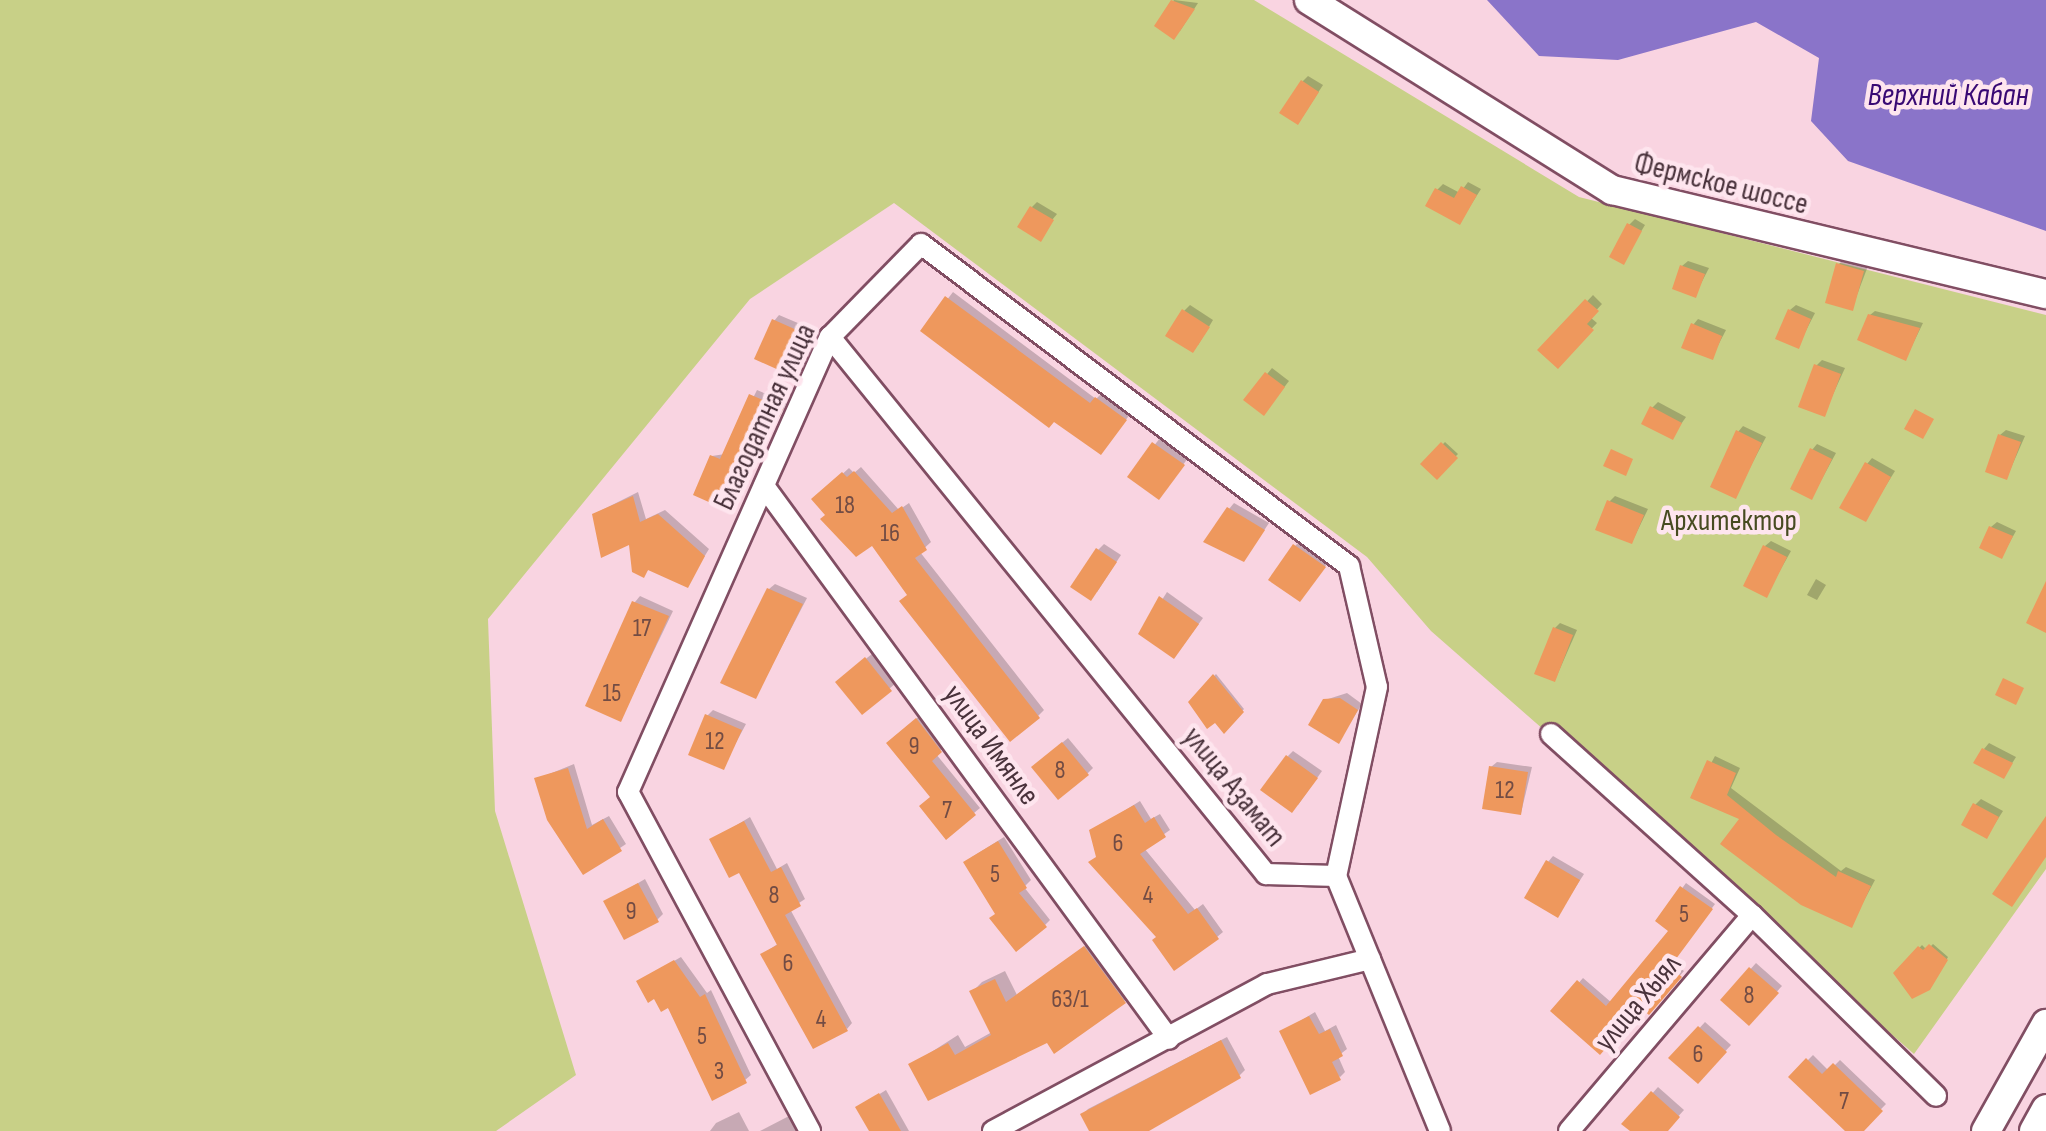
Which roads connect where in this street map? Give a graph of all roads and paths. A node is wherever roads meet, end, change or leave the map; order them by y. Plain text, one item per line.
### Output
1 (1309, 0) edge
2 (2046, 294) edge
3 (830, 337) junction
4 (764, 486) junction
5 (1551, 734) dead end
6 (1336, 876) junction
7 (1752, 915) junction
8 (1370, 959) junction
9 (2046, 1024) edge
10 (1170, 1039) junction
11 (1936, 1096) dead end
12 (2046, 1109) edge
13 (810, 1131) edge
14 (994, 1131) edge
15 (1440, 1131) edge
16 (1569, 1131) edge
17 (1986, 1131) edge
18 (2034, 1131) edge

1 - 2 street, Фермское шоссе
3 - 4 street, Благодатная улица
3 - 6 street, улица Азамат
3 - 6 street, Благодатная улица
4 - 10 street, улица Имянле
4 - 13 street, Благодатная улица
5 - 7 street
6 - 8 street
7 - 11 street
7 - 16 street, улица Хыял
8 - 10 street
8 - 15 street
9 - 17 street
10 - 14 street
12 - 18 street

